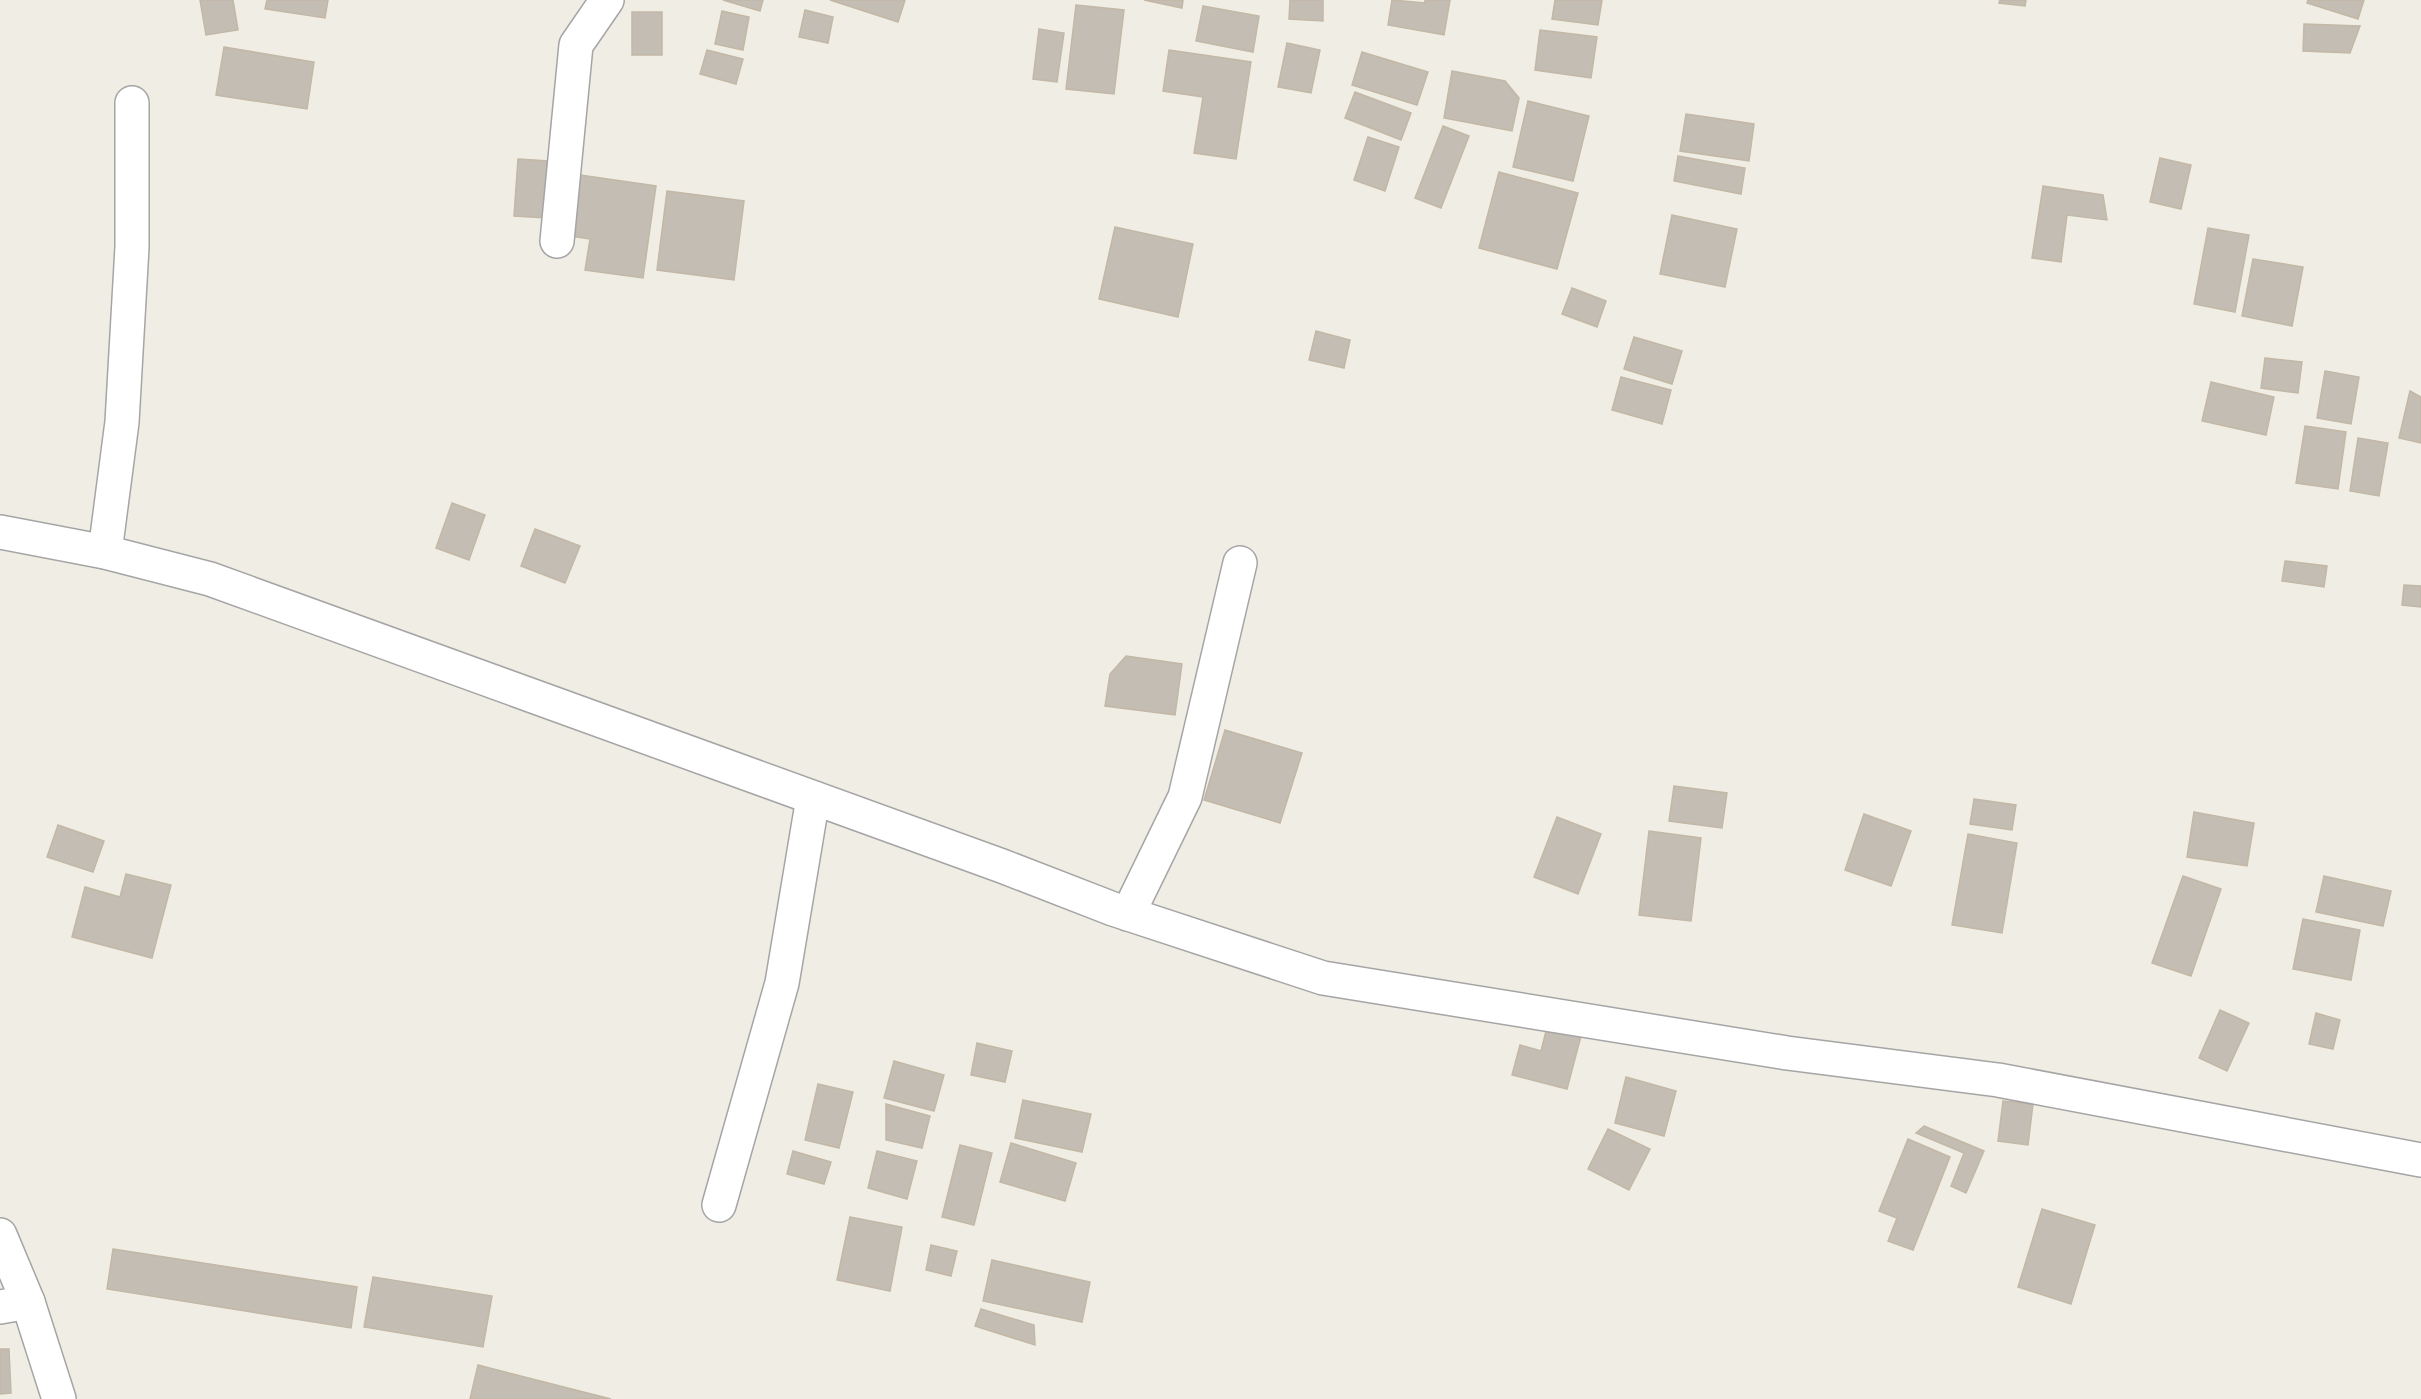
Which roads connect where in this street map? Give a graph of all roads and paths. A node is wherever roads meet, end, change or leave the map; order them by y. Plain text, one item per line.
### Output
1 (607, 0) edge
2 (132, 103) dead end
3 (557, 242) dead end
4 (0, 532) edge
5 (105, 552) junction
6 (1240, 563) dead end
7 (813, 798) junction
8 (1128, 914) junction
9 (2421, 1160) edge
10 (719, 1205) dead end
11 (0, 1235) edge
12 (14, 1305) edge
13 (59, 1399) edge

1 - 3 street
2 - 5 street
4 - 5 street
5 - 7 street
6 - 8 street
7 - 8 street
7 - 10 street
8 - 9 street
11 - 12 street
12 - 13 street

